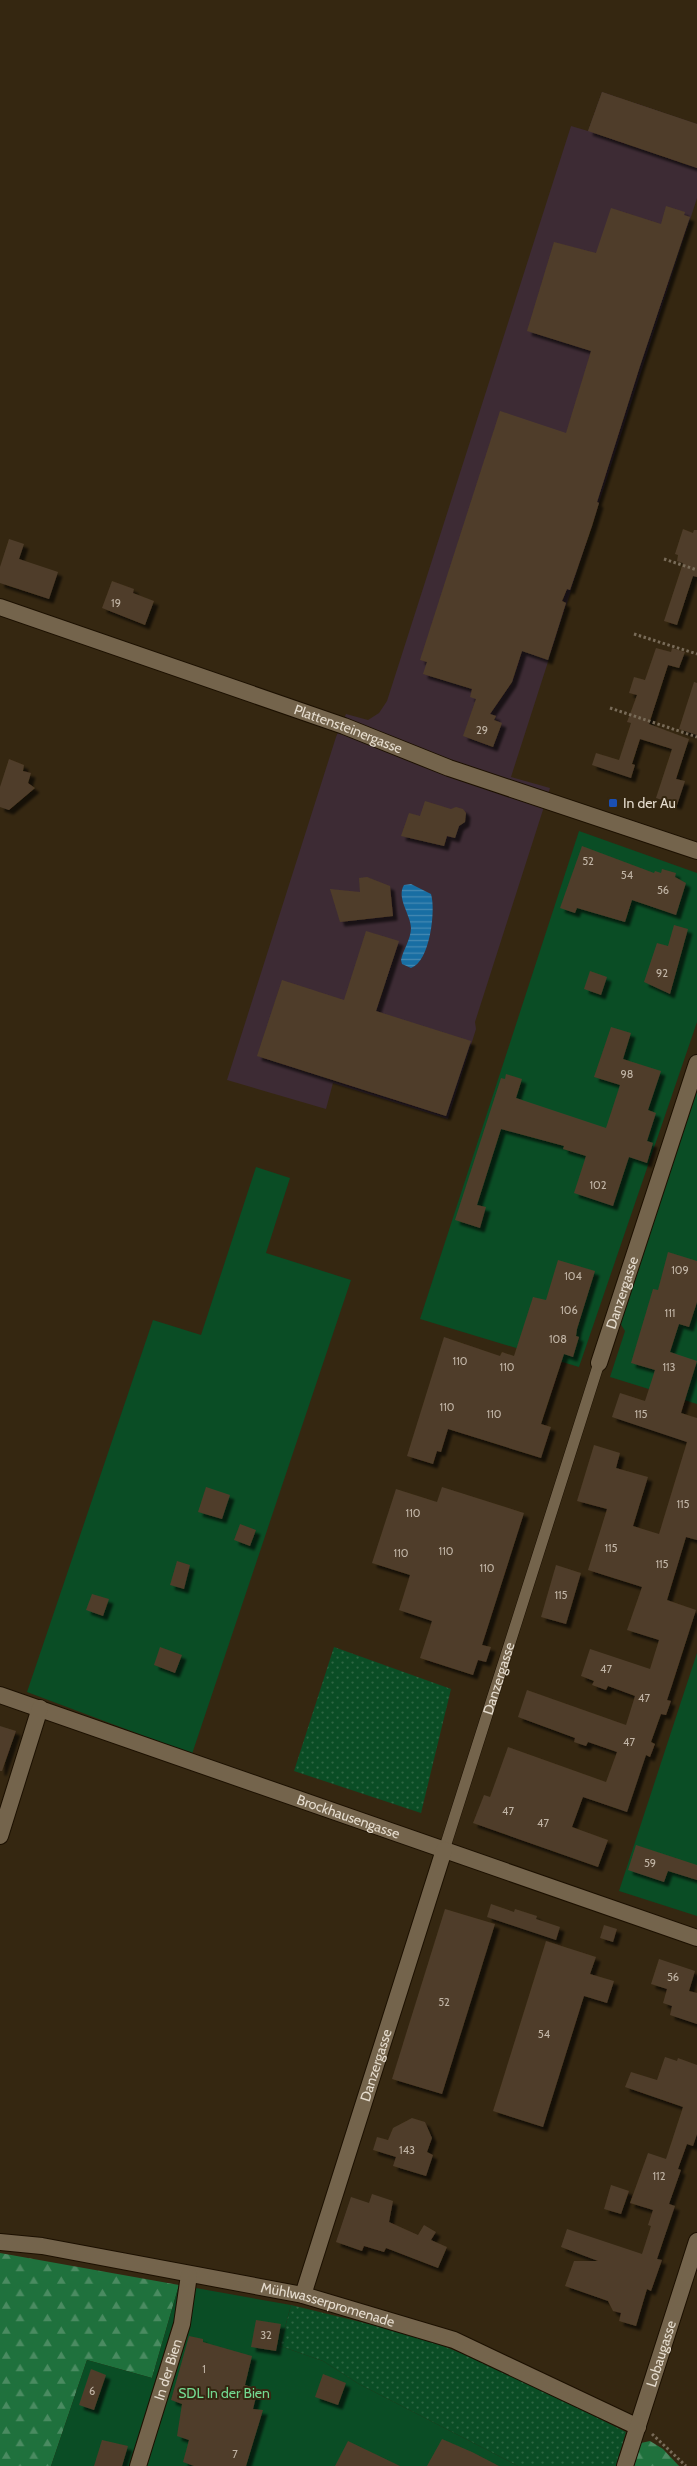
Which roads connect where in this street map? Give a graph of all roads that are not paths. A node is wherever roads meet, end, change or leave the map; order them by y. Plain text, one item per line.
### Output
1 (0, 607) edge
2 (697, 851) edge
3 (697, 1063) edge
4 (599, 1363) joint
5 (0, 1694) edge
6 (40, 1708) junction
7 (0, 1836) edge
8 (444, 1850) junction
9 (697, 1938) edge
10 (697, 2241) edge
11 (0, 2242) edge
12 (189, 2275) junction
13 (303, 2295) junction
14 (638, 2427) junction
15 (143, 2465) edge
16 (625, 2466) edge

1 - 2 street, Plattensteinergasse
3 - 4 street, Danzergasse
4 - 8 street, Danzergasse
5 - 6 street, Brockhausengasse
6 - 7 street
6 - 8 street, Brockhausengasse
8 - 9 street, Brockhausengasse
8 - 13 street, Danzergasse
10 - 14 street, Lobaugasse
11 - 12 street, Mühlwasserpromenade
12 - 13 street, Mühlwasserpromenade
12 - 15 street, In der Bien
13 - 14 street, Mühlwasserpromenade
14 - 16 street, Lobaugasse

